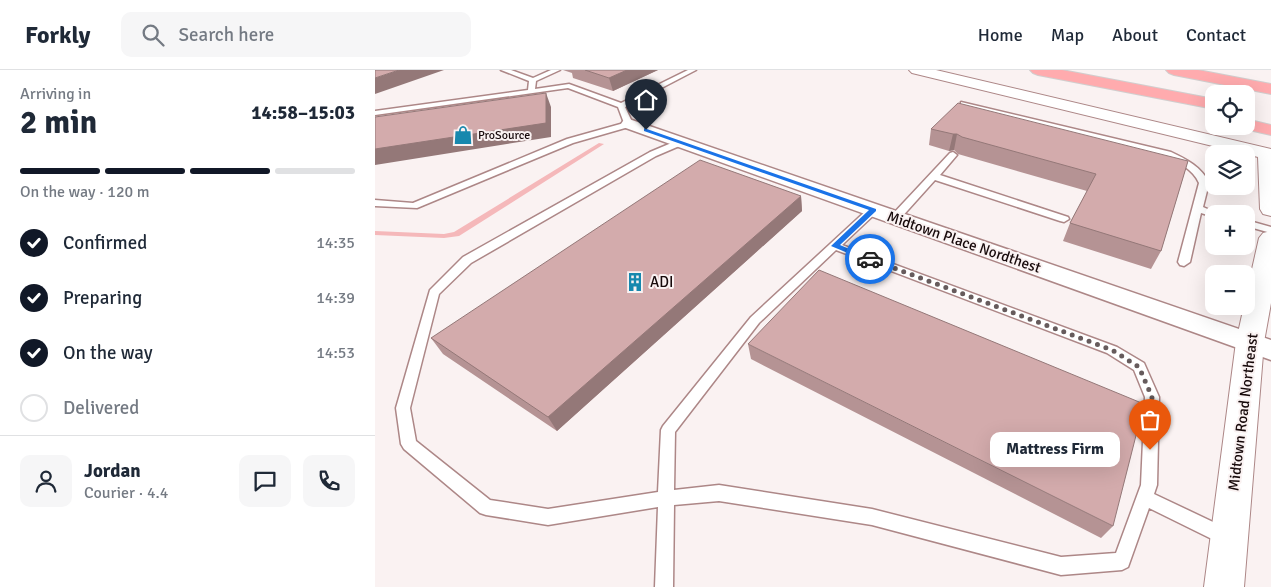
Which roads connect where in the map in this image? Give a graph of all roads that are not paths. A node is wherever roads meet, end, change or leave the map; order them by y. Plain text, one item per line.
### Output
1 (504, 70) edge
2 (557, 70) edge
3 (693, 70) edge
4 (917, 70) edge
5 (1174, 70) edge
6 (1045, 72) edge
7 (533, 80) junction
8 (1271, 89) edge
9 (531, 91) junction
10 (1205, 102) edge
11 (964, 104) edge
12 (375, 112) edge
13 (1255, 112) edge
14 (1205, 114) edge
15 (625, 115) junction
16 (1271, 115) edge
17 (1255, 126) edge
18 (1271, 130) edge
19 (681, 142) junction
20 (1269, 155) edge
21 (953, 156) edge
22 (934, 176) junction
23 (375, 203) edge
24 (1198, 209) junction
25 (1271, 209) edge
26 (873, 210) junction
27 (1205, 211) edge
28 (895, 218) junction
29 (1064, 219) dead end
30 (1255, 226) edge
31 (1271, 230) edge
32 (1271, 238) edge
33 (835, 246) junction
34 (1184, 262) dead end
35 (1261, 346) edge
36 (666, 498) junction
37 (1145, 498) junction
38 (1229, 539) junction
39 (664, 587) edge
40 (1224, 587) edge

1 - 7 lane
2 - 7 lane
3 - 15 lane
4 - 20 street
5 - 8 highway
6 - 10 highway
6 - 14 highway
7 - 9 lane
9 - 12 lane
9 - 15 lane
11 - 24 lane
13 - 16 highway
15 - 19 street, Midtown Place Nordthest
15 - 23 lane
17 - 18 highway
19 - 26 street, Midtown Place Nordthest
19 - 36 lane
20 - 25 street
21 - 22 lane
22 - 28 lane
22 - 29 lane
24 - 27 lane
24 - 34 lane
26 - 28 street, Midtown Place Nordthest
26 - 33 lane
28 - 35 street, Midtown Place Nordthest
30 - 31 lane
32 - 35 street, Midtown Road Northeast
33 - 36 lane
33 - 37 lane
35 - 38 street, Midtown Road Northeast
36 - 37 lane
36 - 39 lane
37 - 38 lane
38 - 40 street, Midtown Road Northeast

